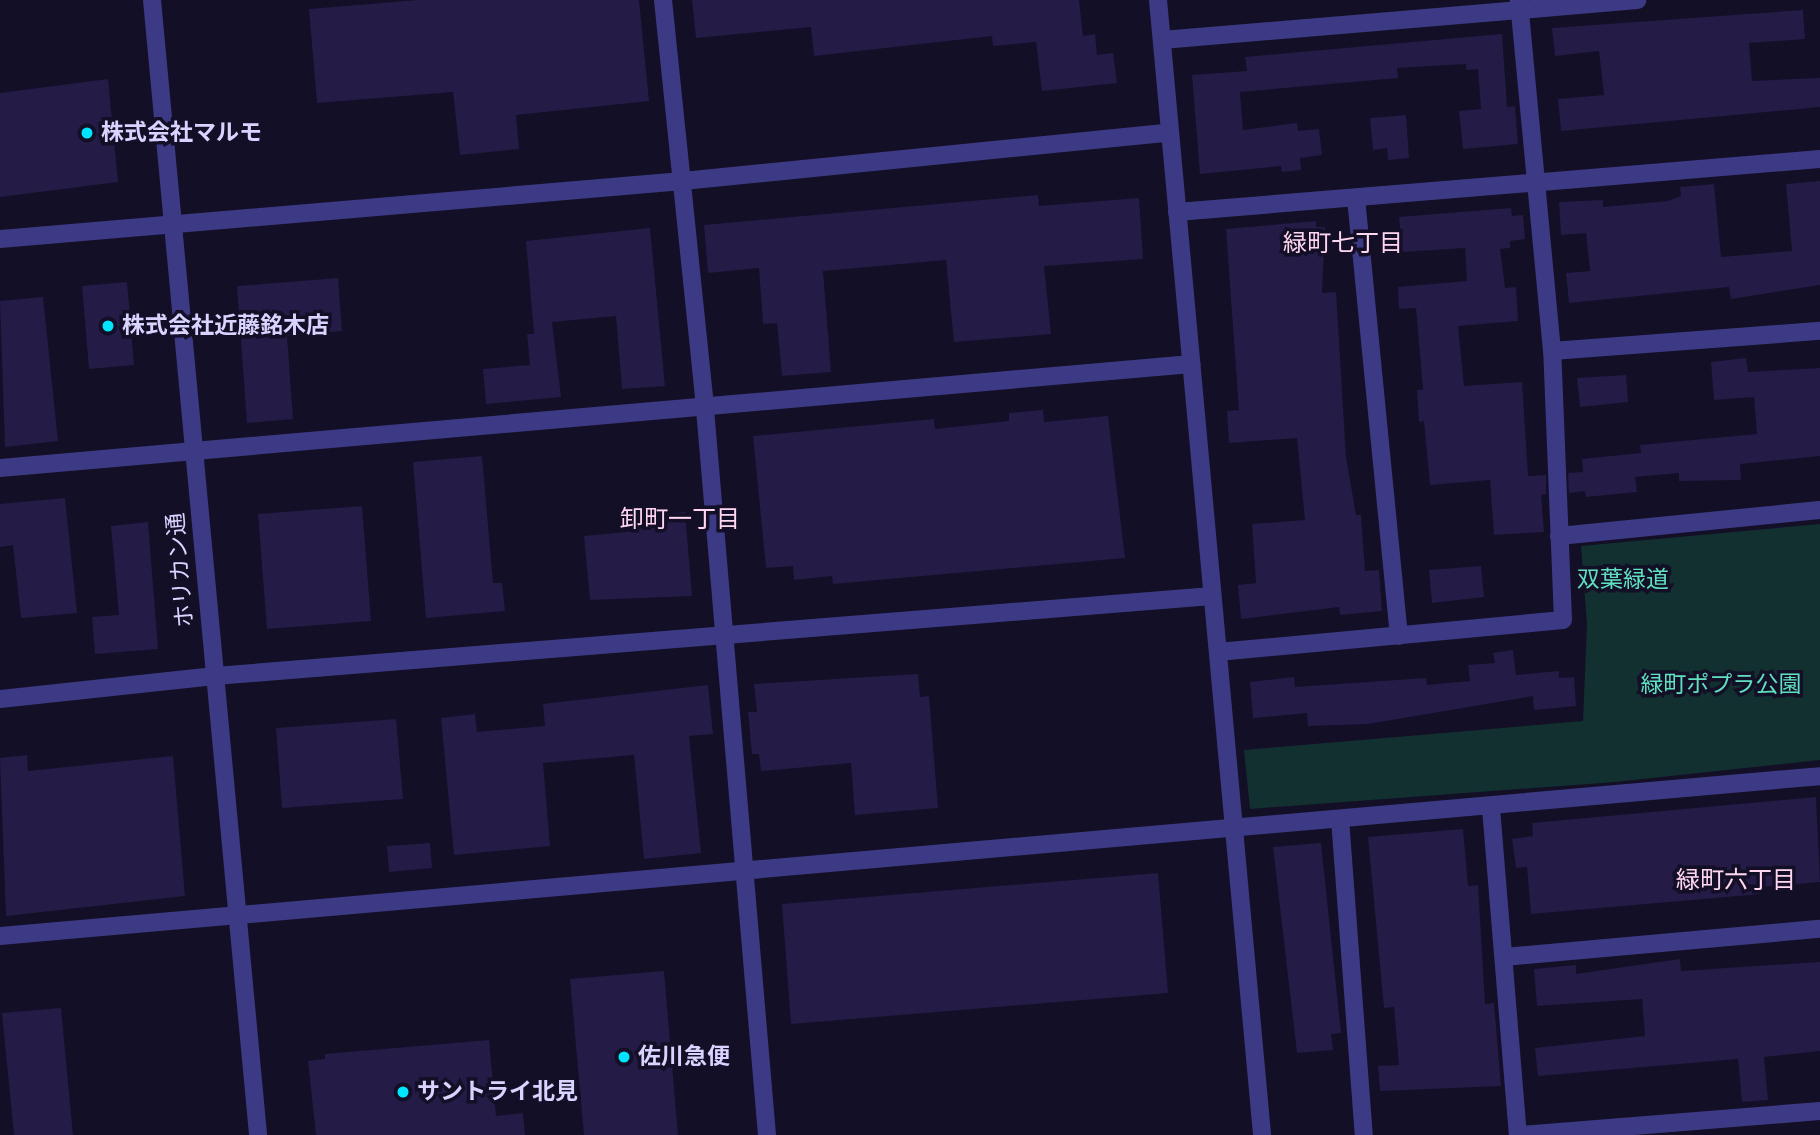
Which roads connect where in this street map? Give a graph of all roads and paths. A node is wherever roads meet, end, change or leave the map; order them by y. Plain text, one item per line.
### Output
1 (152, 0) edge
2 (663, 0) edge
3 (1158, 0) edge
4 (1637, 0) edge
5 (1519, 6) edge
6 (1162, 40) junction
7 (1170, 132) junction
8 (1820, 159) edge
9 (683, 181) junction
10 (1536, 184) junction
11 (1356, 198) junction
12 (1177, 212) junction
13 (173, 224) junction
14 (0, 239) edge
15 (1820, 331) edge
16 (1552, 351) junction
17 (1191, 364) junction
18 (705, 409) junction
19 (194, 448) junction
20 (0, 468) edge
21 (1820, 510) edge
22 (1559, 536) junction
23 (1212, 596) junction
24 (1399, 636) junction
25 (726, 637) junction
26 (1218, 652) junction
27 (215, 676) junction
28 (0, 699) edge
29 (1820, 776) edge
30 (1491, 808) junction
31 (1340, 819) junction
32 (1232, 823) junction
33 (746, 870) junction
34 (238, 917) junction
35 (1820, 929) edge
36 (0, 936) edge
37 (1504, 957) junction
38 (1820, 1111) edge
39 (258, 1135) edge
40 (768, 1135) edge
41 (1262, 1135) edge
42 (1364, 1135) edge
43 (1520, 1135) edge

1 - 13 street, ホリカン通
2 - 9 street
3 - 6 street
4 - 5 street
5 - 6 street
5 - 10 street
6 - 7 street
7 - 9 street
7 - 12 street
8 - 10 street
9 - 13 street
9 - 18 street
10 - 11 street
10 - 16 street
11 - 12 street
11 - 24 street
12 - 17 street
13 - 14 street
13 - 19 street, ホリカン通
15 - 16 street
16 - 22 street
17 - 18 street
17 - 23 street
18 - 19 street
18 - 25 street
19 - 20 street
19 - 27 street, ホリカン通
21 - 22 street
22 - 24 street
23 - 25 street
23 - 26 street
24 - 26 street
25 - 27 street
25 - 33 street
26 - 32 street
27 - 28 street
27 - 34 street, ホリカン通
29 - 30 street
30 - 31 street
30 - 37 street
31 - 32 street
31 - 42 street
32 - 33 street
32 - 41 street
33 - 34 street
33 - 40 street
34 - 36 street
34 - 39 street, ホリカン通
35 - 37 street
37 - 43 street
38 - 43 street

